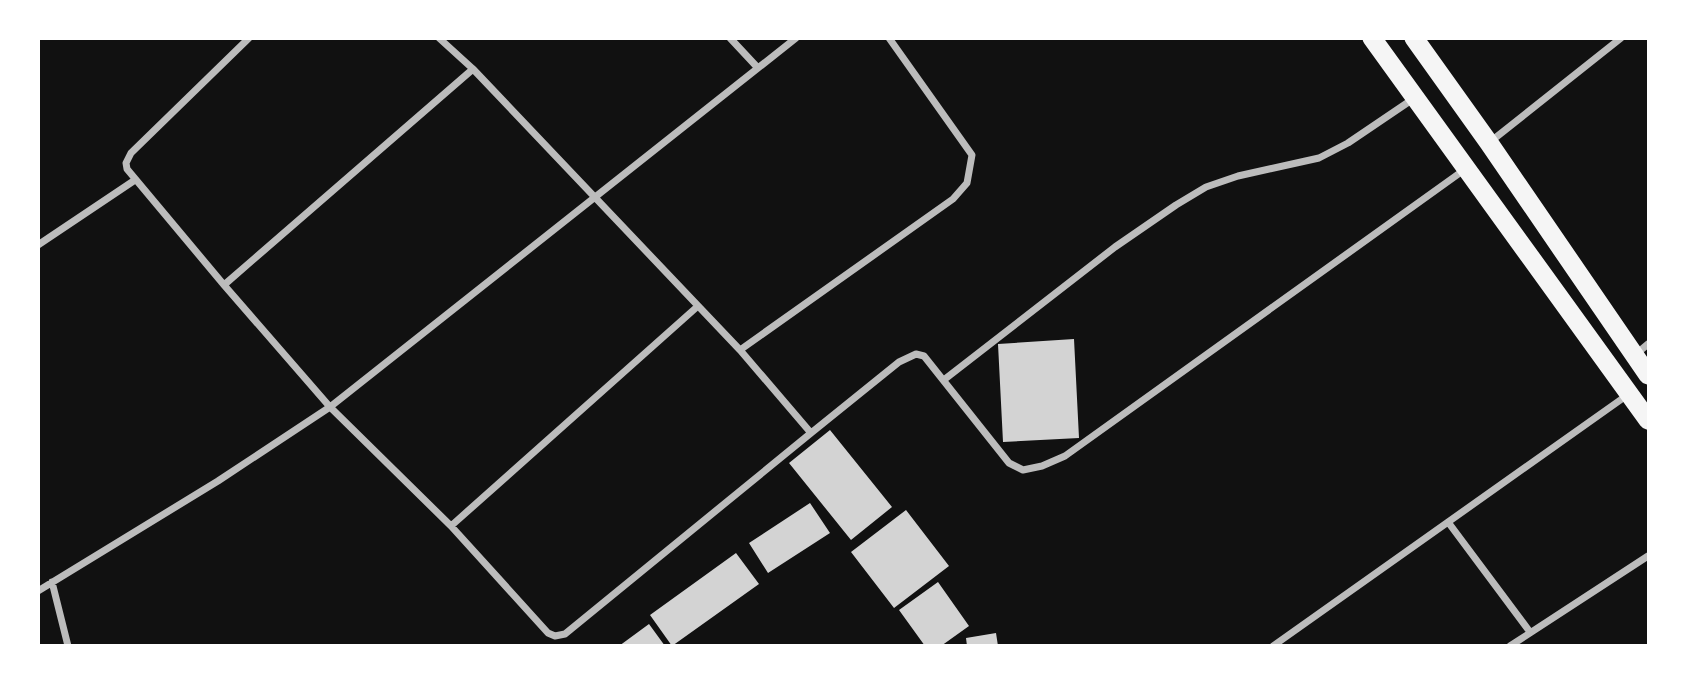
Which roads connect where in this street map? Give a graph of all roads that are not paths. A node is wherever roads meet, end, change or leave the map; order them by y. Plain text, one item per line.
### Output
1 (249, 38) edge
2 (439, 38) edge
3 (730, 38) edge
4 (796, 38) edge
5 (889, 38) edge
6 (1372, 38) edge
7 (1621, 38) edge
8 (1415, 40) edge
9 (1390, 62) junction
10 (758, 68) junction
11 (473, 69) junction
12 (1416, 97) junction
13 (1489, 143) junction
14 (1466, 169) junction
15 (135, 180) junction
16 (594, 198) junction
17 (38, 245) edge
18 (224, 285) junction
19 (698, 306) junction
20 (1642, 350) edge
21 (740, 351) junction
22 (1648, 375) edge
23 (945, 379) junction
24 (1630, 393) junction
25 (330, 407) junction
26 (1648, 420) edge
27 (811, 433) junction
28 (1448, 522) junction
29 (452, 526) junction
30 (1648, 556) edge
31 (52, 582) junction
32 (38, 591) edge
33 (1530, 632) junction
34 (68, 646) edge
35 (1273, 646) edge
36 (1510, 646) edge

1 - 15 street
2 - 11 street
3 - 10 street
4 - 10 street
5 - 21 street
6 - 9 highway
7 - 13 street
8 - 9 highway
8 - 13 highway
9 - 12 highway
10 - 16 street
11 - 16 street
11 - 18 street
12 - 14 highway
12 - 23 street
13 - 20 highway
14 - 23 street
14 - 24 highway
15 - 17 street
15 - 18 street
16 - 19 street
16 - 25 street
18 - 25 street
19 - 21 street
19 - 29 street
20 - 22 highway
21 - 27 street
23 - 27 street
24 - 26 highway
24 - 28 street
25 - 29 street
25 - 31 street
27 - 29 street
28 - 33 street
28 - 35 street
30 - 33 street
31 - 32 street
31 - 34 street
33 - 36 street

